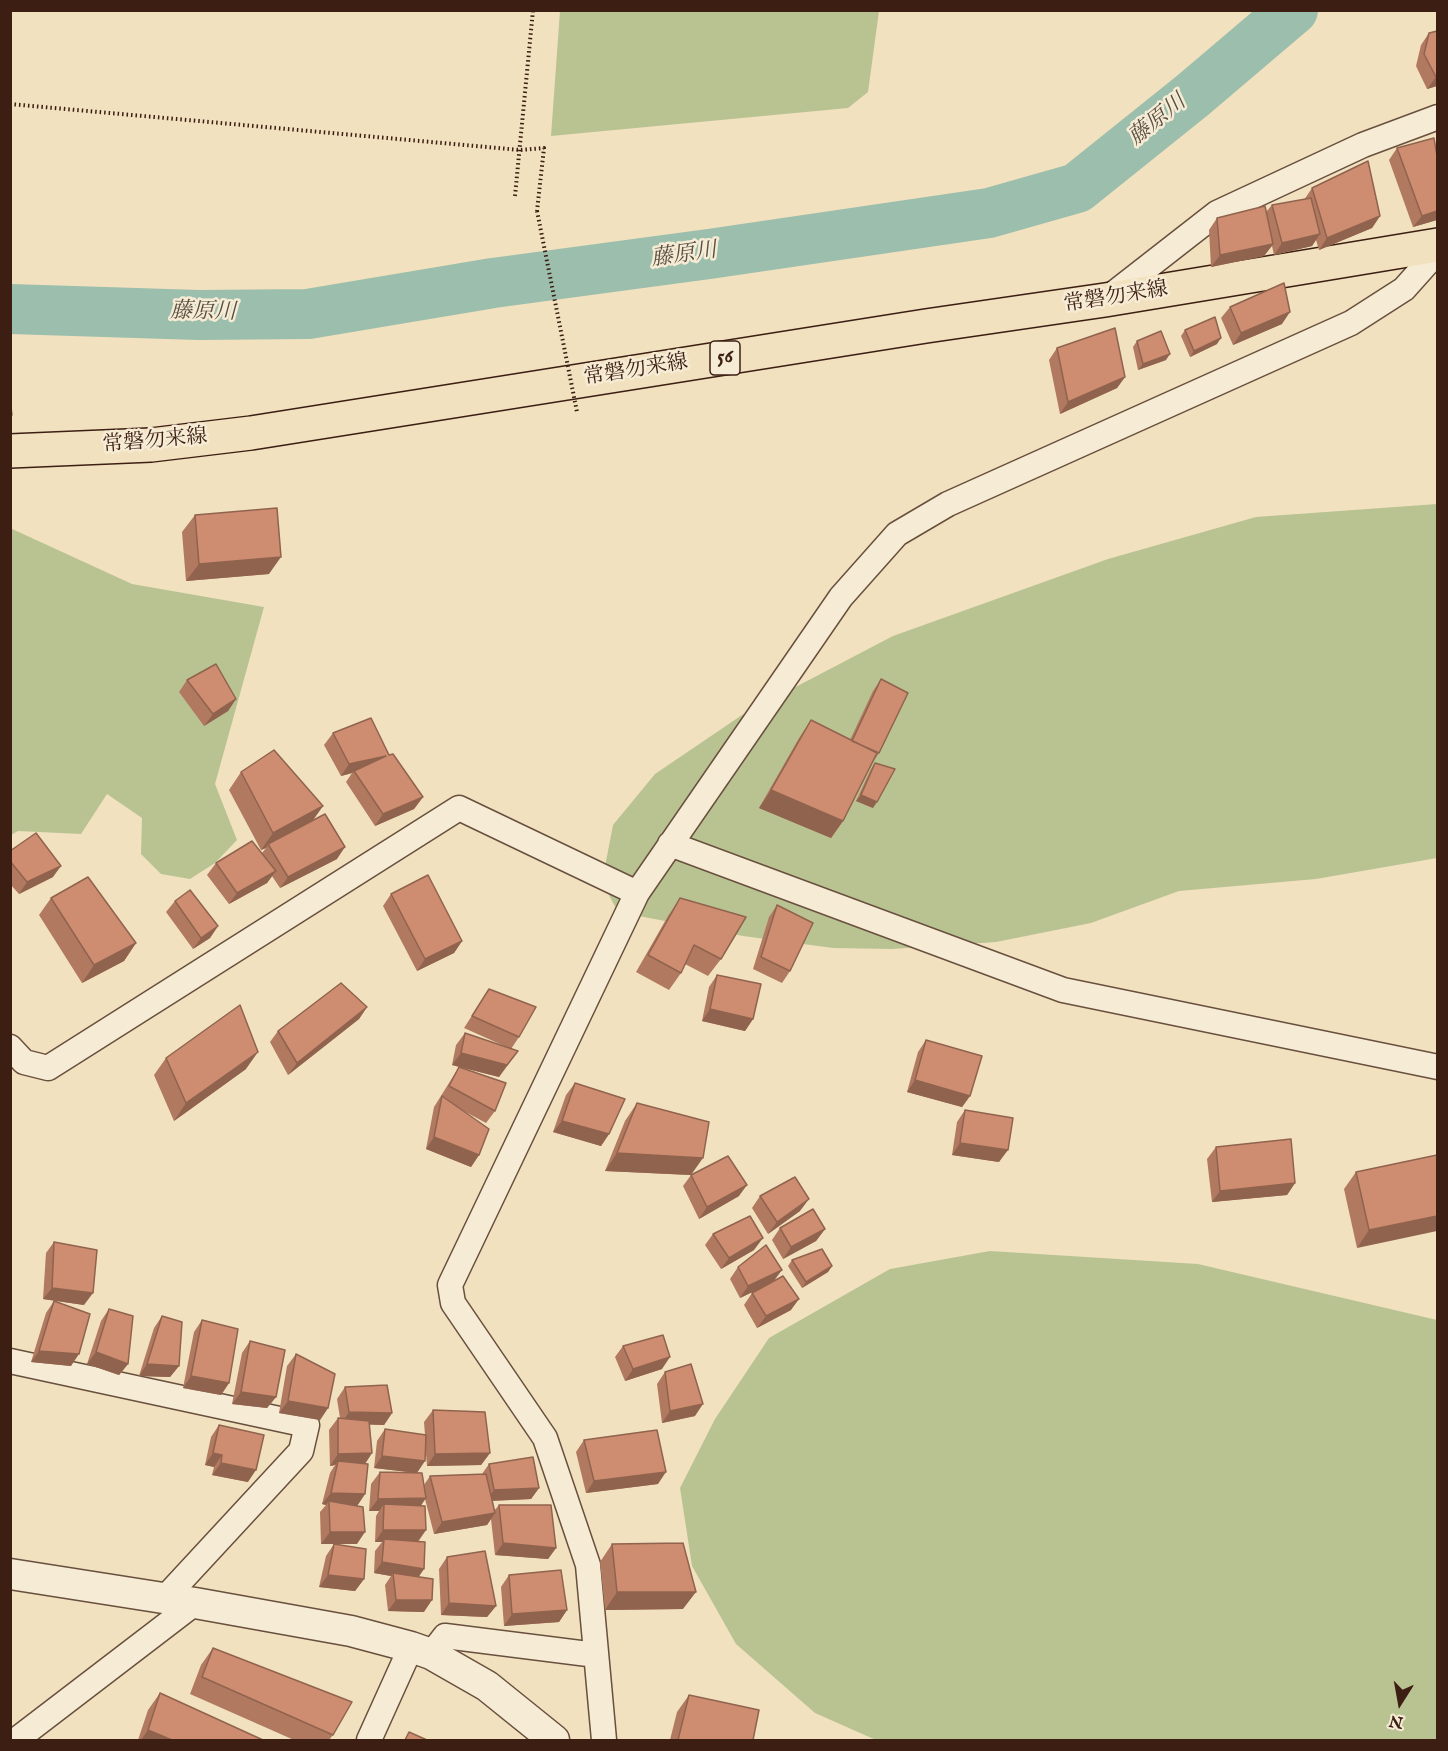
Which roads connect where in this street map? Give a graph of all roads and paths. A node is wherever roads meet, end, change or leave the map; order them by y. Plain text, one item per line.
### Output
1 (533, 10) edge
2 (10, 104) edge
3 (1437, 117) edge
4 (520, 150) junction
5 (515, 196) dead end
6 (1437, 245) edge
7 (1437, 251) edge
8 (1105, 300) junction
9 (577, 412) dead end
10 (10, 451) edge
11 (670, 844) junction
12 (638, 893) junction
13 (10, 1047) edge
14 (1437, 1067) edge
15 (10, 1361) edge
16 (10, 1574) edge
17 (164, 1599) junction
18 (195, 1603) junction
19 (421, 1650) junction
20 (596, 1655) junction
21 (16, 1740) edge
22 (369, 1740) edge
23 (554, 1740) edge
24 (604, 1740) edge

1 - 4 path
2 - 4 path
3 - 8 street
4 - 5 path
4 - 9 path, bridge
6 - 8 main road, 常磐勿来線 / 56
7 - 11 street
8 - 10 main road, 常磐勿来線 / 56
11 - 12 street
11 - 14 street
12 - 13 street
12 - 20 street
15 - 17 street
16 - 17 street
17 - 18 street
18 - 19 street
18 - 21 street
19 - 20 street
19 - 22 street
19 - 23 street
20 - 24 street

